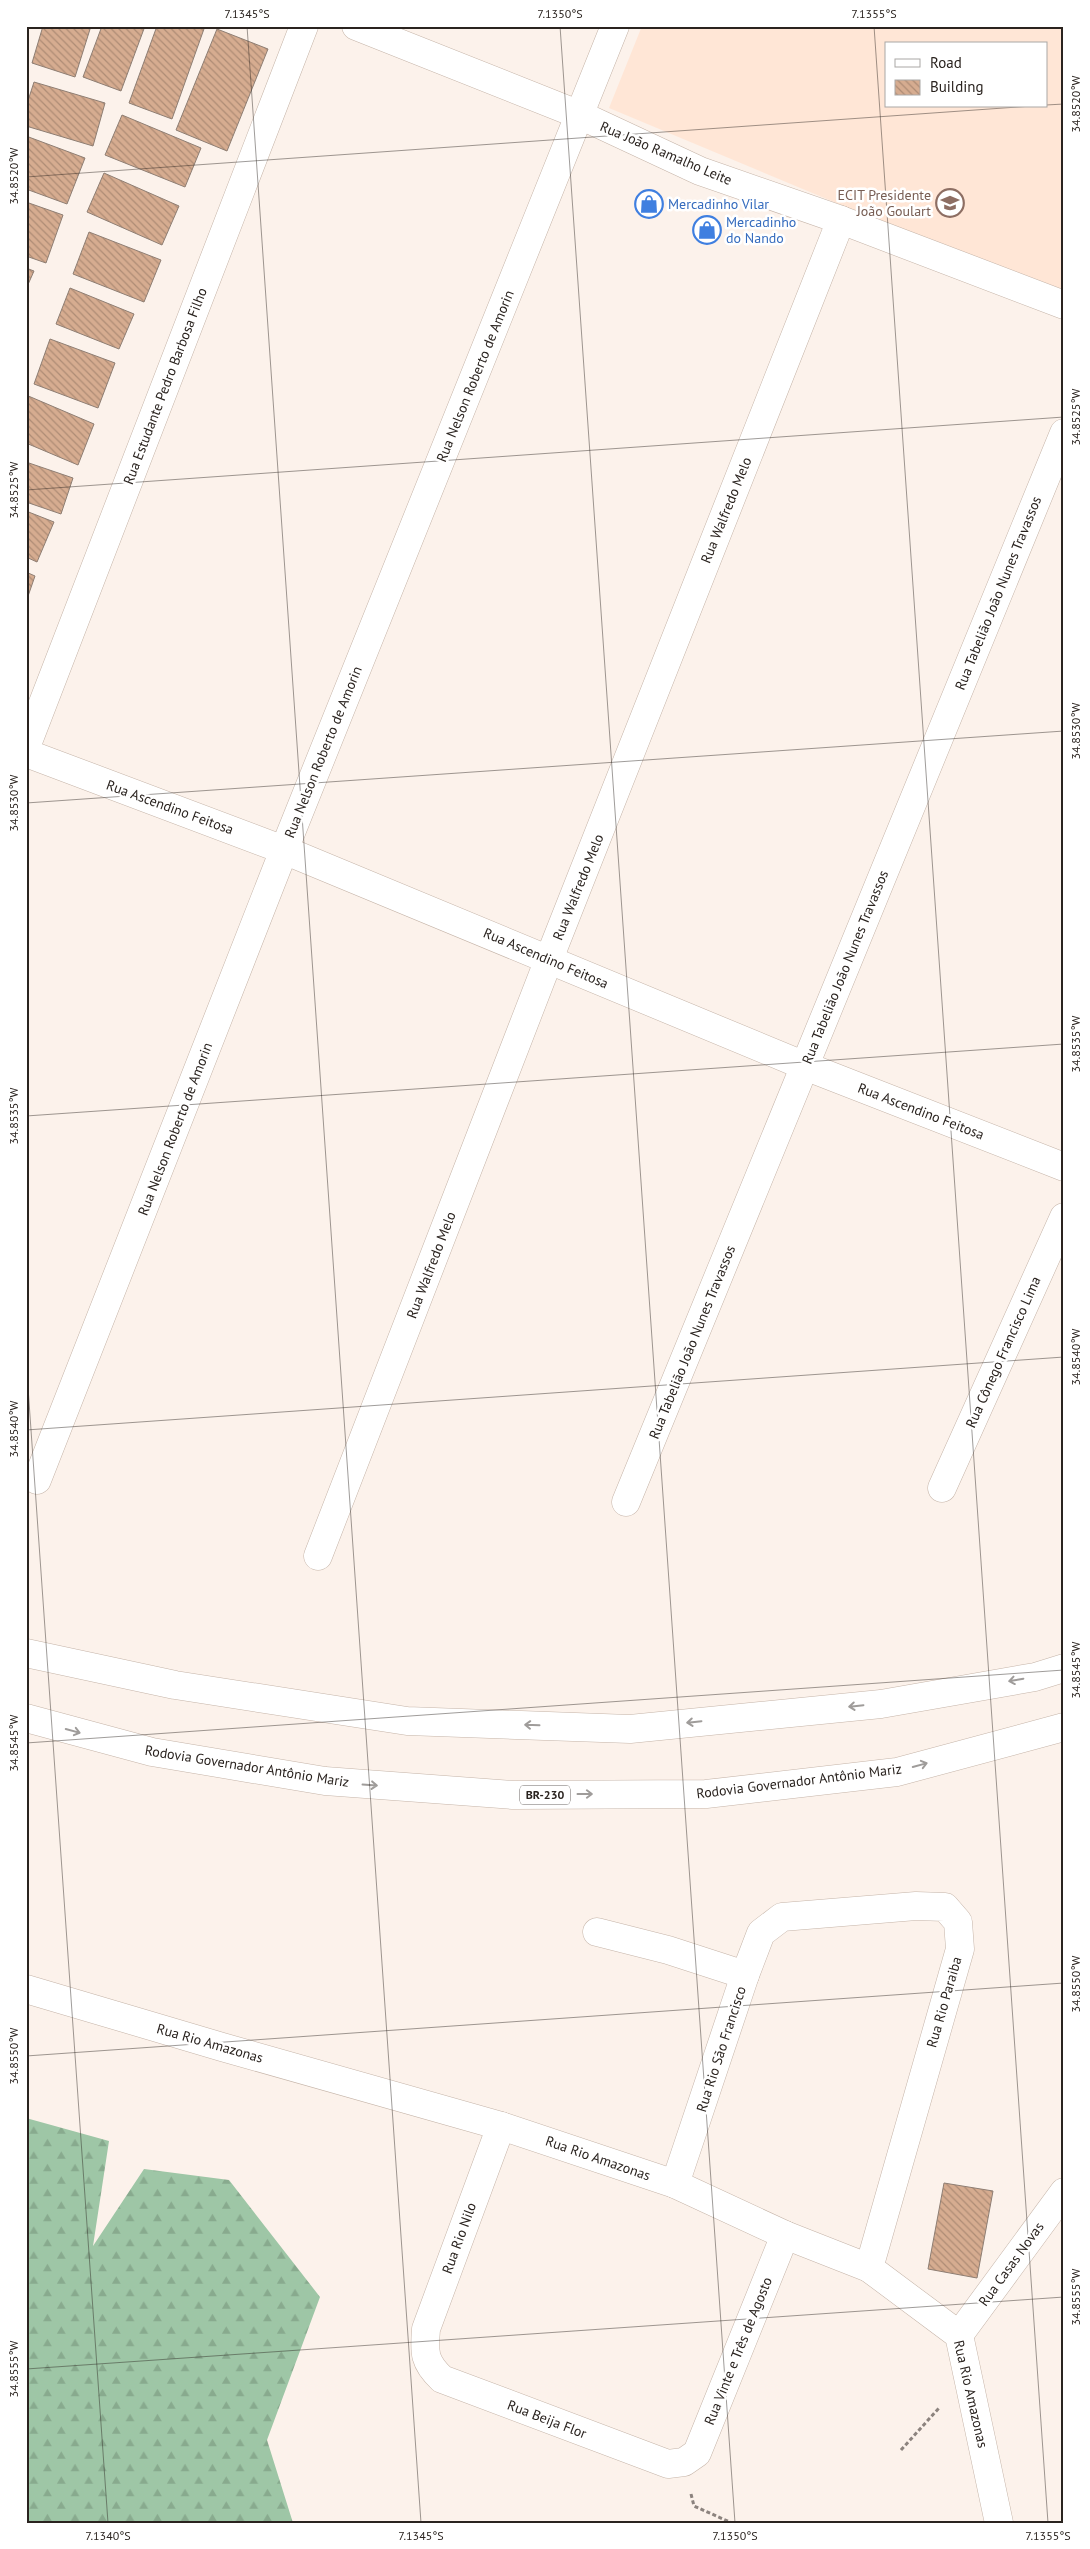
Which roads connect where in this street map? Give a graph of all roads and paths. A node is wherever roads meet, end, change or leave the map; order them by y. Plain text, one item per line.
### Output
1 (304, 26) edge
2 (356, 26) edge
3 (615, 26) edge
4 (580, 115) junction
5 (841, 220) junction
6 (1064, 305) edge
7 (1064, 433) edge
8 (26, 746) edge
9 (26, 753) edge
10 (284, 850) junction
11 (549, 960) junction
12 (805, 1066) junction
13 (1064, 1167) edge
14 (1064, 1217) edge
15 (37, 1480) dead end
16 (942, 1488) dead end
17 (626, 1502) dead end
18 (318, 1556) dead end
19 (26, 1653) edge
20 (1064, 1668) edge
21 (26, 1718) edge
22 (1064, 1727) edge
23 (597, 1932) dead end
24 (746, 1975) junction
25 (26, 1989) edge
26 (501, 2126) junction
27 (675, 2184) junction
28 (1064, 2192) edge
29 (785, 2235) junction
30 (869, 2268) junction
31 (959, 2335) junction
32 (424, 2352) joint
33 (968, 2376) junction
34 (901, 2450) dead end
35 (684, 2462) junction
36 (732, 2523) edge
37 (999, 2523) edge

1 - 8 main road, Rua Estudante Pedro Barbosa Filho
2 - 4 main road, Rua João Ramalho Leite
3 - 4 main road, Rua Nelson Roberto de Amorin
4 - 5 main road, Rua João Ramalho Leite
4 - 10 main road, Rua Nelson Roberto de Amorin
5 - 6 main road, Rua João Ramalho Leite
5 - 11 main road, Rua Walfredo Melo
7 - 12 main road, Rua Tabelião João Nunes Travassos
9 - 10 main road, Rua Ascendino Feitosa
10 - 11 main road, Rua Ascendino Feitosa
10 - 15 main road, Rua Nelson Roberto de Amorin
11 - 12 main road, Rua Ascendino Feitosa
11 - 18 main road, Rua Walfredo Melo
12 - 13 main road, Rua Ascendino Feitosa
12 - 17 main road, Rua Tabelião João Nunes Travassos
14 - 16 main road, Rua Cônego Francisco Lima
20 -> 19 main road
21 -> 22 main road, Rodovia Governador Antônio Mariz / BR-230
23 - 24 main road, Rua Rio São Francisco
24 - 27 main road, Rua Rio São Francisco
24 - 30 main road, Rua Rio Paraiba
25 - 26 main road, Rua Rio Amazonas
26 - 27 main road, Rua Rio Amazonas
26 - 32 main road, Rua Rio Nilo
27 - 29 main road, Rua Rio Amazonas
28 - 31 main road, Rua Casas Novas
29 - 30 main road, Rua Rio Amazonas
29 - 35 main road, Rua Vinte e Três de Agosto
30 - 31 main road, Rua Rio Amazonas
31 - 33 main road, Rua Rio Amazonas
32 - 35 main road, Rua Beija Flor
33 - 34 path
33 - 37 main road, Rua Rio Amazonas
35 - 36 path

